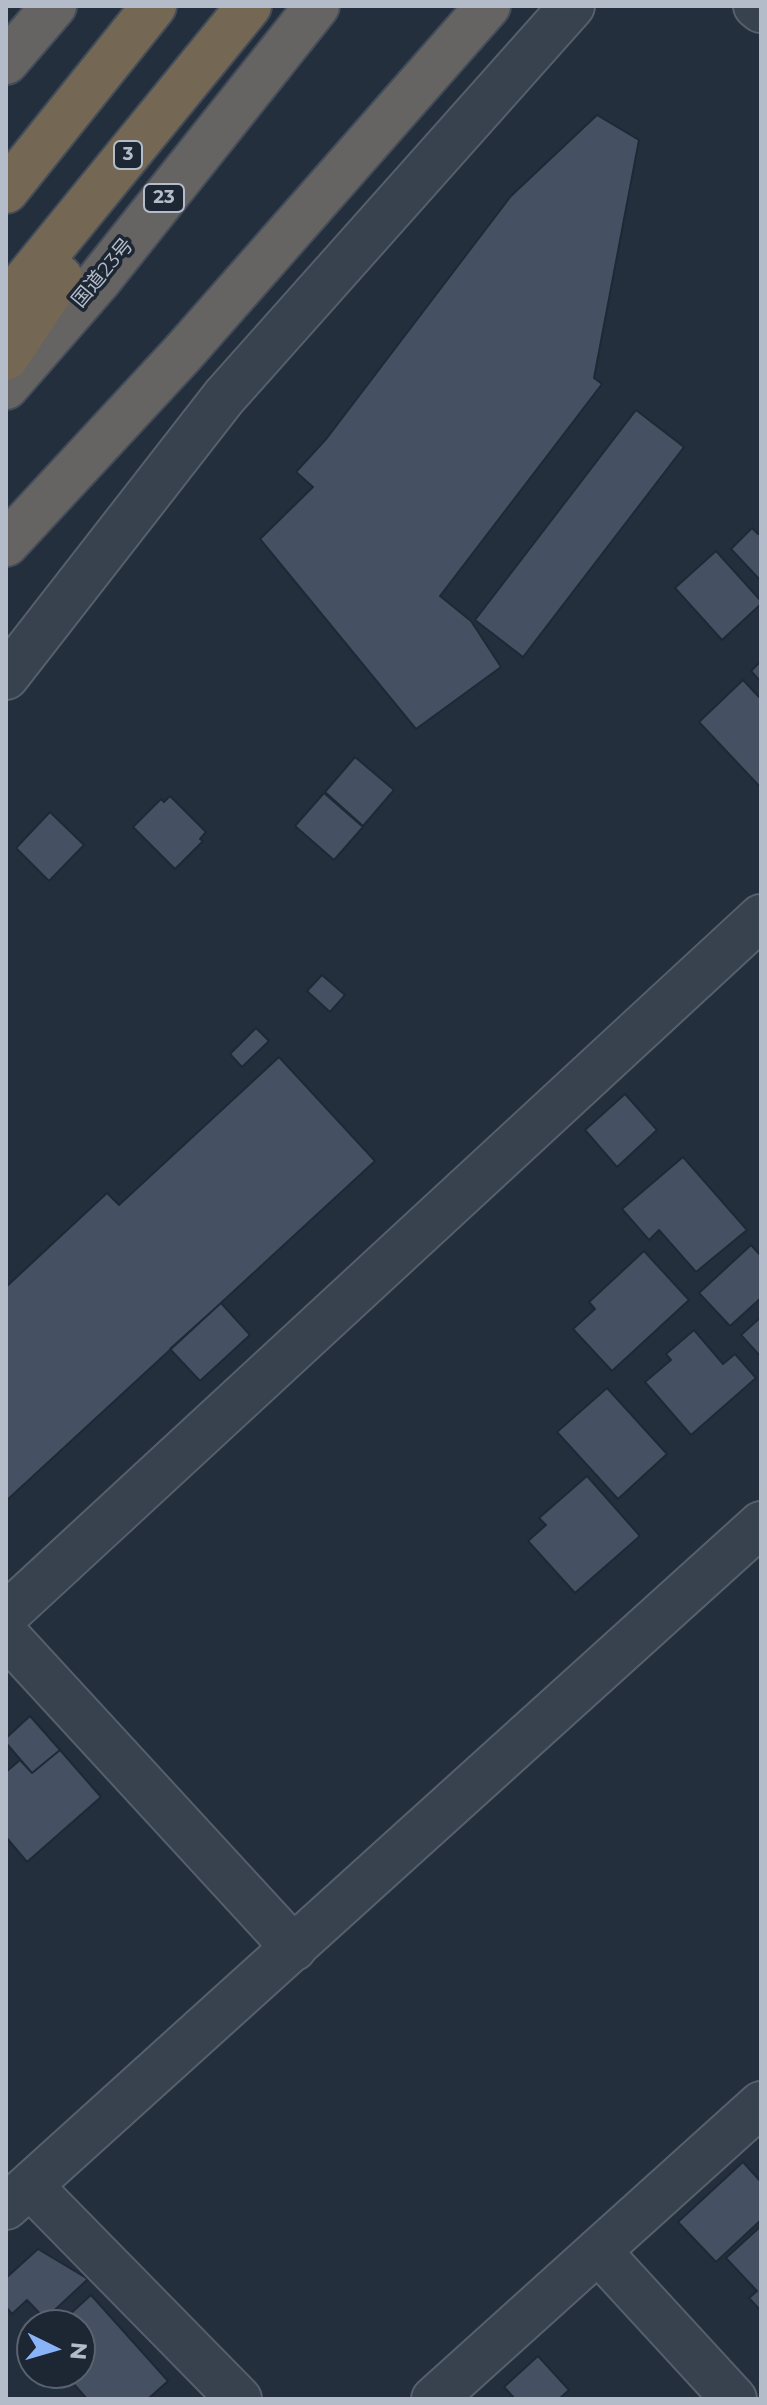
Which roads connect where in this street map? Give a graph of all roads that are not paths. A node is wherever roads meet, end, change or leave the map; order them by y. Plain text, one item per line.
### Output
1 (54, 6) edge
2 (154, 6) edge
3 (249, 6) edge
4 (317, 6) edge
5 (488, 6) edge
6 (572, 6) edge
7 (756, 6) edge
8 (761, 10) edge
9 (6, 62) edge
10 (193, 75) junction
11 (6, 191) edge
12 (6, 304) edge
13 (6, 358) edge
14 (6, 387) edge
15 (6, 544) edge
16 (6, 677) edge
17 (761, 917) edge
18 (761, 1524) edge
19 (6, 1615) edge
20 (6, 1635) edge
21 (294, 1948) junction
22 (761, 2104) edge
23 (18, 2196) edge
24 (598, 2251) junction
25 (239, 2399) edge
26 (434, 2399) edge
27 (734, 2399) edge

1 - 9 highway
2 - 11 highway
3 - 10 highway, 3
4 - 14 highway, 国道23号 / 23
5 - 15 highway
6 - 16 street
7 - 8 street
10 - 12 highway, 3
10 - 13 highway
17 - 19 street
18 - 21 street
20 - 21 street
21 - 23 street
22 - 24 street
23 - 25 street
24 - 26 street
24 - 27 street

